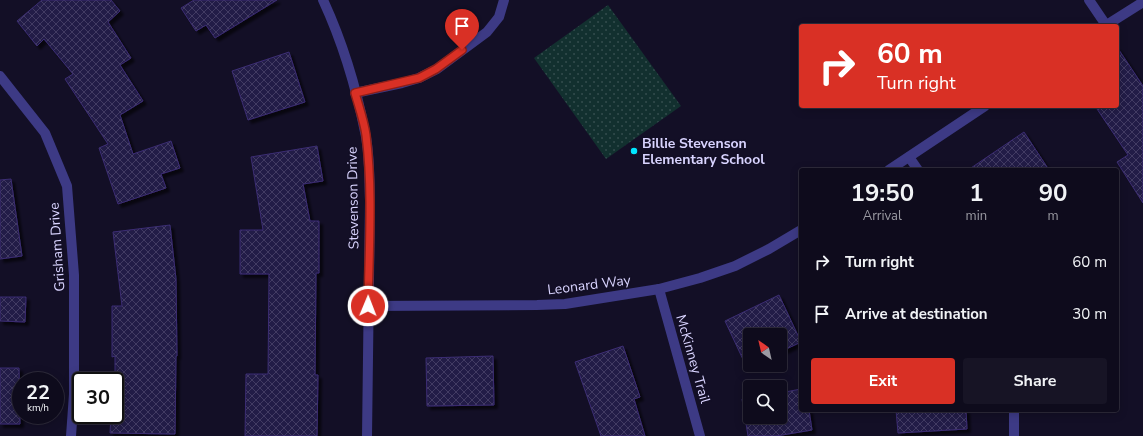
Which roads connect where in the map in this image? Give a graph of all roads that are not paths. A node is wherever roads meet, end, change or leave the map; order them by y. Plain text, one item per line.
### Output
1 (323, 0) edge
2 (504, 0) edge
3 (1089, 0) edge
4 (1143, 2) edge
5 (1104, 24) edge
6 (1108, 24) edge
7 (0, 76) edge
8 (355, 93) junction
9 (982, 108) edge
10 (909, 157) junction
11 (892, 168) edge
12 (917, 168) edge
13 (799, 231) edge
14 (659, 289) junction
15 (368, 306) junction
16 (1014, 412) edge
17 (71, 436) edge
18 (367, 436) edge
19 (700, 436) edge
20 (1014, 436) edge

1 - 8 street, Stevenson Drive
2 - 8 street
3 - 5 street
4 - 6 street
7 - 17 street, Grisham Drive
8 - 15 street, Stevenson Drive
9 - 10 street
10 - 11 street
10 - 12 street
13 - 14 street, Leonard Way
14 - 15 street, Leonard Way
14 - 19 street, McKinney Trail
15 - 18 street, Stevenson Drive
16 - 20 street

